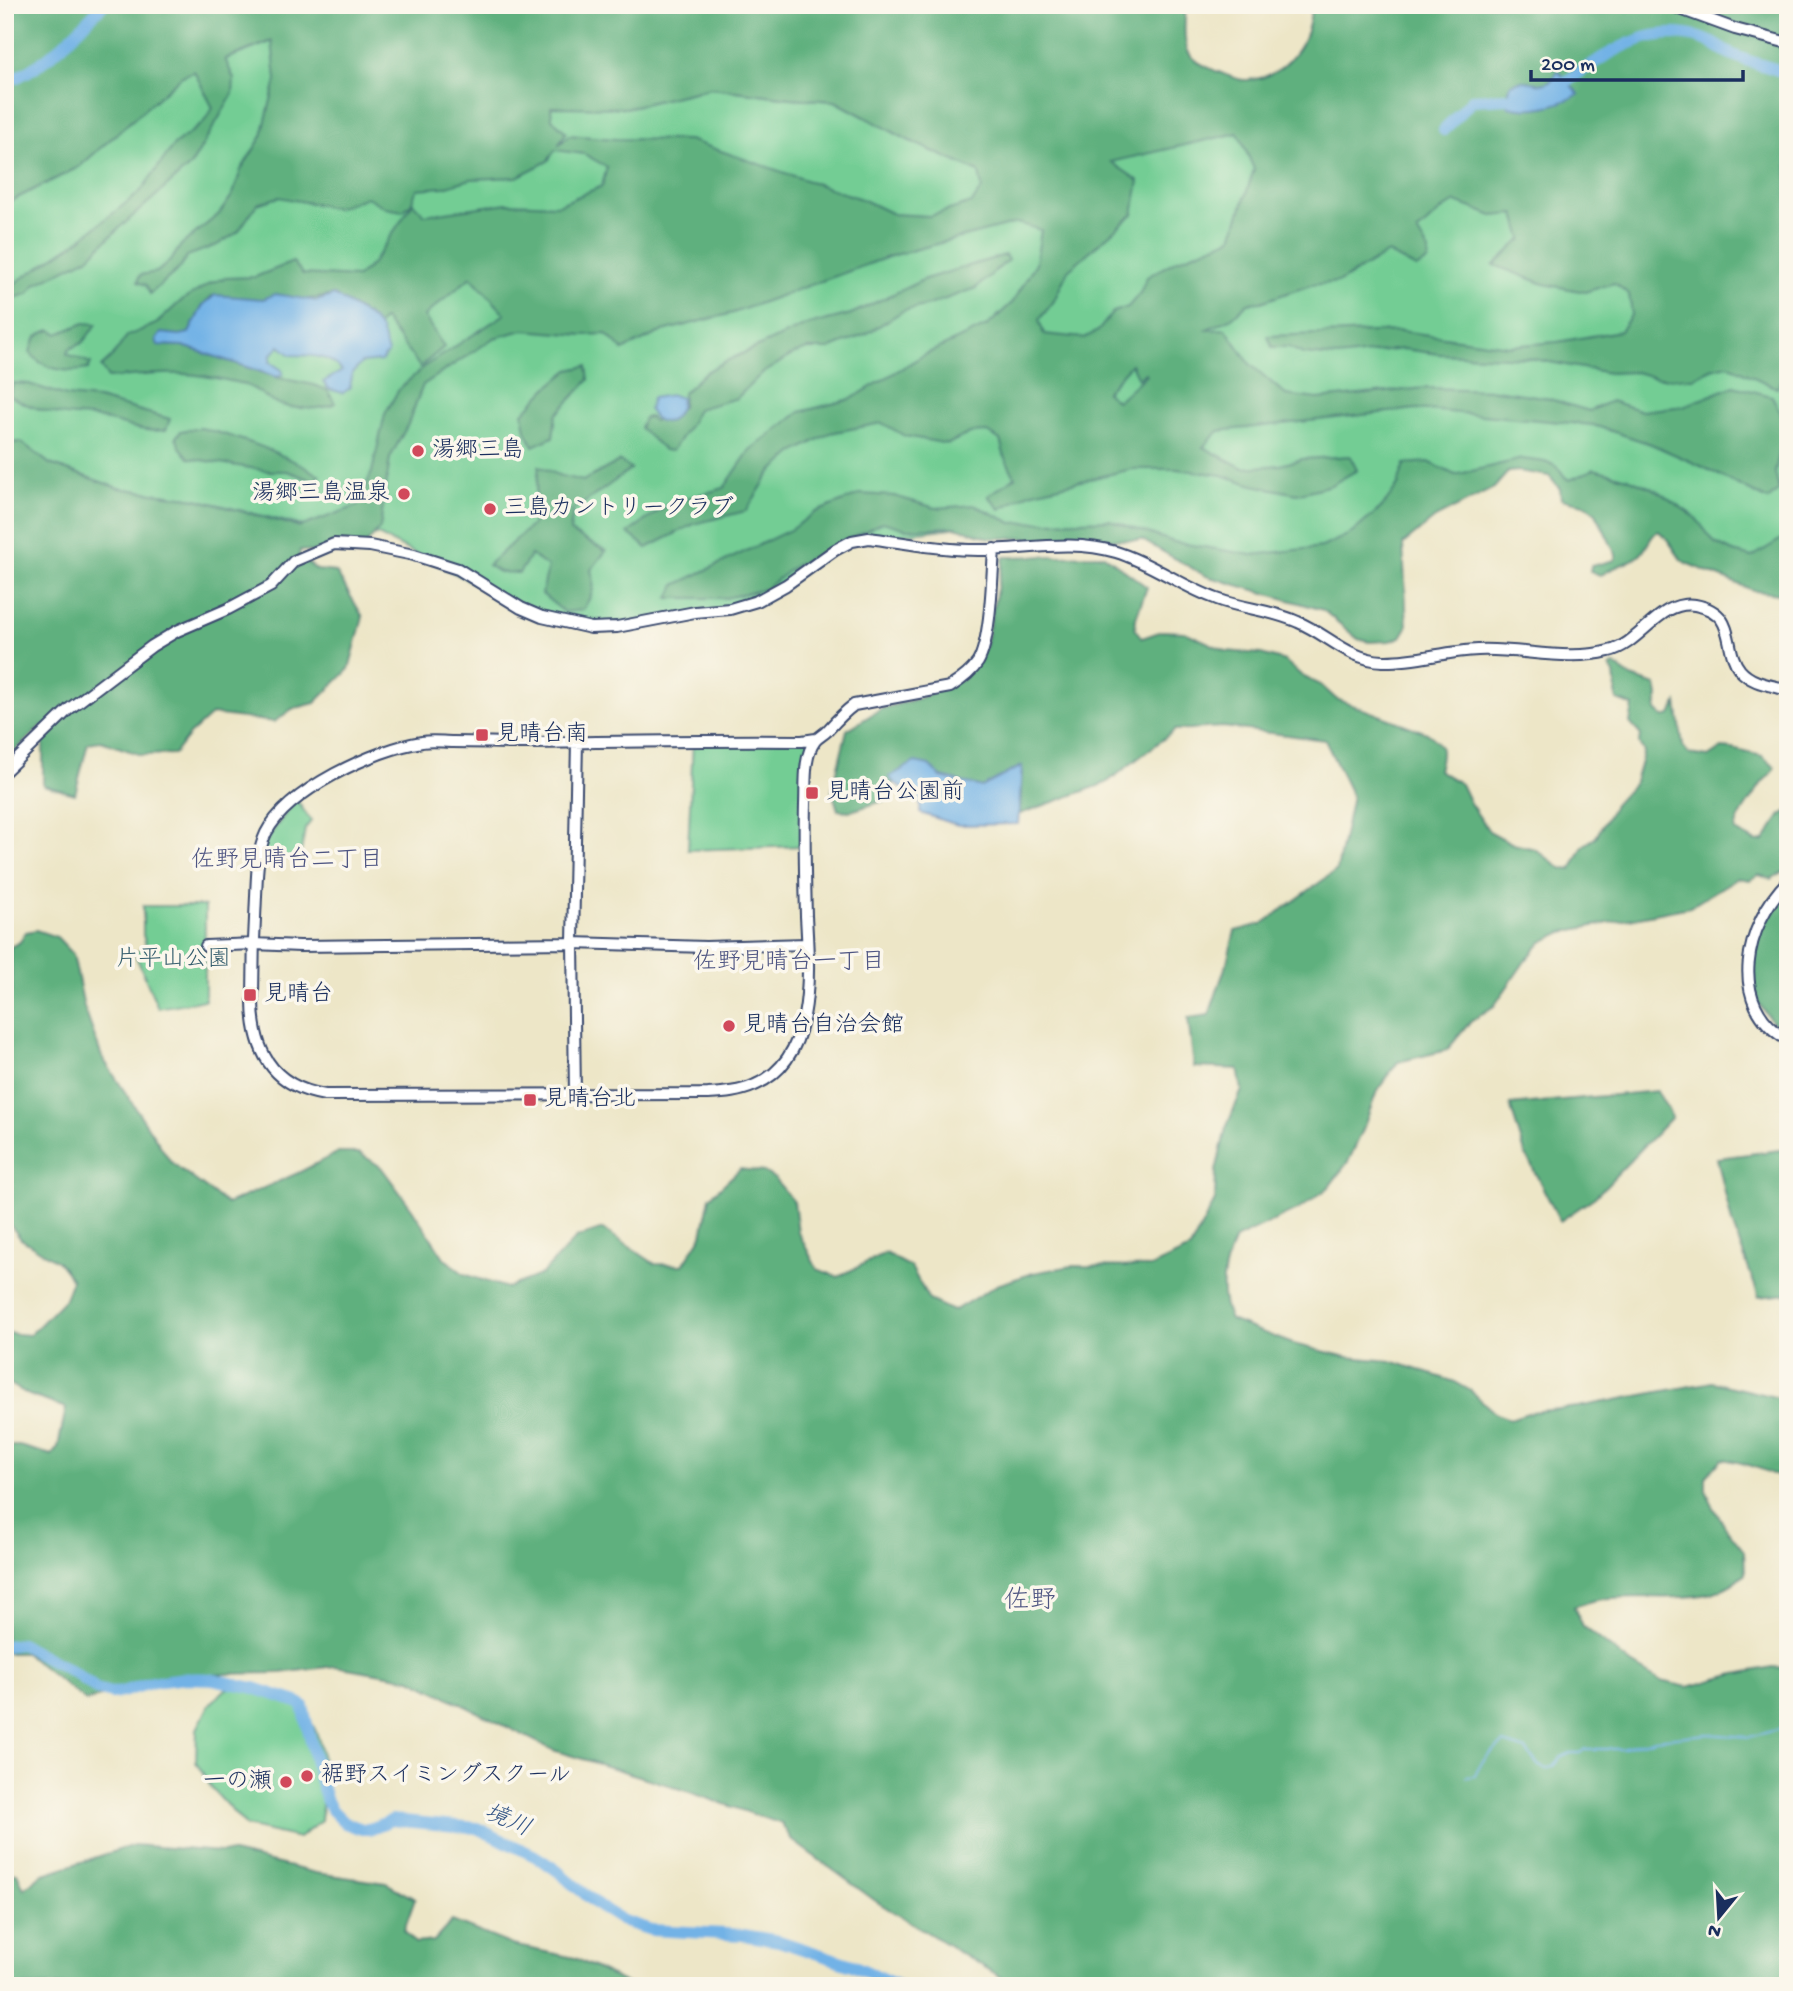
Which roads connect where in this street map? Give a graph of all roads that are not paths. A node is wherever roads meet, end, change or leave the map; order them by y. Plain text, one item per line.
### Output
1 (1670, 5) edge
2 (1788, 43) edge
3 (994, 549) junction
4 (1788, 690) edge
5 (816, 739) junction
6 (577, 741) junction
7 (5, 771) edge
8 (1788, 881) edge
9 (573, 943) junction
10 (254, 944) junction
11 (807, 944) junction
12 (206, 946) dead end
13 (1788, 1040) edge
14 (576, 1094) junction

1 - 2 street
3 - 4 street
3 - 5 street
3 - 7 street
5 - 6 street
5 - 11 street
6 - 9 street
6 - 10 street
8 - 13 street
9 - 10 street
9 - 11 street
9 - 14 street
10 - 12 street
10 - 14 street
11 - 14 street

